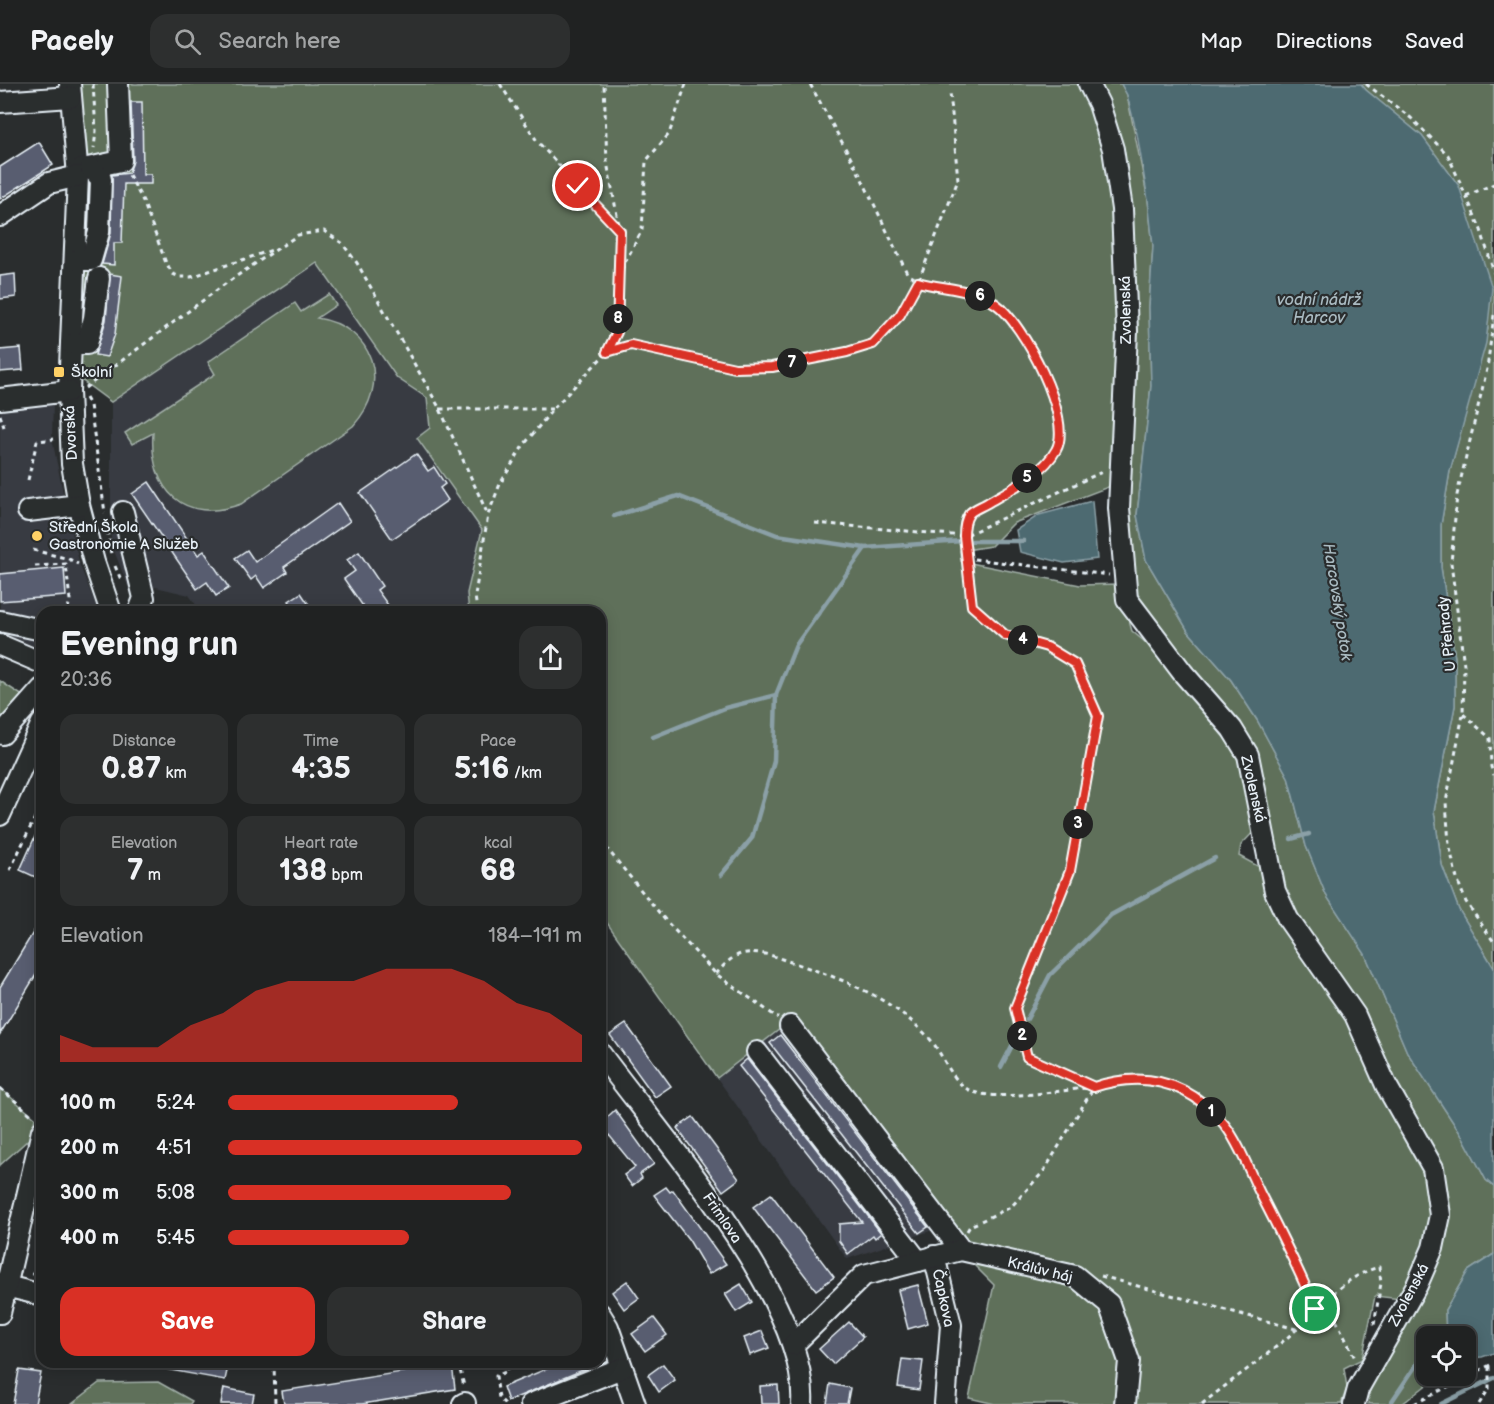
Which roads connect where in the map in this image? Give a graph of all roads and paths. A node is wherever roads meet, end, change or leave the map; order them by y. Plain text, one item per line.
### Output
1 (93, 84) edge
2 (118, 84) edge
3 (500, 84) edge
4 (604, 84) edge
5 (686, 84) edge
6 (810, 84) edge
7 (1089, 84) edge
8 (1366, 84) edge
9 (71, 91) edge
10 (950, 93) dead end
11 (0, 102) edge
12 (122, 161) junction
13 (82, 171) junction
14 (1494, 184) edge
15 (1466, 196) junction
16 (0, 216) edge
17 (620, 231) junction
18 (280, 247) junction
19 (620, 272) junction
20 (1494, 273) edge
21 (99, 278) dead end
22 (918, 282) junction
23 (1494, 315) edge
24 (71, 344) junction
25 (607, 352) junction
26 (69, 391) junction
27 (0, 399) edge
28 (440, 409) junction
29 (553, 409) junction
30 (0, 415) edge
31 (4, 427) dead end
32 (71, 436) junction
33 (1120, 464) junction
34 (28, 480) dead end
35 (79, 505) junction
36 (28, 511) dead end
37 (123, 512) dead end
38 (488, 515) junction
39 (815, 523) dead end
40 (964, 536) junction
41 (33, 550) dead end
42 (965, 558) junction
43 (94, 562) junction
44 (35, 566) dead end
45 (1124, 576) junction
46 (124, 590) dead end
47 (68, 606) edge
48 (109, 606) edge
49 (141, 606) edge
50 (476, 606) edge
51 (0, 621) edge
52 (36, 629) edge
53 (0, 645) edge
54 (36, 660) edge
55 (36, 696) edge
56 (1463, 714) junction
57 (2, 735) dead end
58 (36, 736) edge
59 (1494, 776) edge
60 (0, 815) edge
61 (36, 816) edge
62 (606, 847) edge
63 (10, 870) dead end
64 (1494, 942) edge
65 (716, 974) junction
66 (790, 1026) joint
67 (758, 1052) dead end
68 (606, 1068) edge
69 (1094, 1087) junction
70 (0, 1088) edge
71 (36, 1119) edge
72 (36, 1163) edge
73 (961, 1250) junction
74 (926, 1259) junction
75 (36, 1269) edge
76 (1106, 1276) dead end
77 (1306, 1286) junction
78 (13, 1288) junction
79 (36, 1294) edge
80 (1325, 1298) junction
81 (1315, 1309) junction
82 (0, 1312) edge
83 (606, 1324) edge
84 (1296, 1329) junction
85 (1372, 1336) dead end
86 (793, 1345) junction
87 (1494, 1363) edge
88 (1489, 1365) junction
89 (274, 1368) edge
90 (460, 1368) edge
91 (507, 1368) edge
92 (622, 1368) junction
93 (462, 1373) dead end
94 (1365, 1378) junction
95 (275, 1404) edge
96 (504, 1404) edge
97 (531, 1404) edge
98 (635, 1404) edge
99 (802, 1404) edge
100 (945, 1404) edge
101 (1125, 1404) edge
102 (1202, 1404) edge
103 (1354, 1404) edge
104 (1414, 1404) edge
105 (1479, 1404) edge

1 - 13 path
2 - 12 street
3 - 17 path
4 - 17 path
5 - 19 path
6 - 22 path
7 - 33 street, Zvolenská
8 - 15 path
9 - 11 street, Dvorská
9 - 13 street, Dvorská
10 - 22 path
12 - 13 street
12 - 18 path
13 - 16 street
13 - 24 street, Dvorská
14 - 15 path
15 - 20 path
17 - 19 path
18 - 28 path
18 - 46 path
19 - 25 path
21 - 24 street
22 - 25 path
22 - 40 path
23 - 56 path, U Přehrady
24 - 26 street, Dvorská
25 - 29 path
26 - 27 street
26 - 32 street, Dvorská
28 - 29 path
28 - 38 path
29 - 38 path
30 - 31 path
32 - 34 path
32 - 35 street, Dvorská
33 - 40 path
33 - 45 street, Zvolenská
35 - 36 street
35 - 43 street, Dvorská
37 - 49 street
38 - 50 path
39 - 40 path
40 - 42 path
41 - 43 path
42 - 45 path
42 - 69 path
43 - 48 street, Dvorská
44 - 47 path
45 - 94 street, Zvolenská
51 - 52 street
53 - 54 street
55 - 57 street
56 - 59 path
56 - 64 path, U Přehrady
58 - 60 street
61 - 63 path
62 - 65 path
65 - 66 path
65 - 69 path
66 - 73 street
67 - 74 street
68 - 86 street, Frimlova
69 - 73 path
69 - 77 path
70 - 71 path
72 - 78 street
73 - 74 street, Králův háj
73 - 101 street, Králův háj
74 - 86 street, Čapkova
74 - 100 street, Čapkova
75 - 78 path
76 - 84 path
77 - 80 path
77 - 81 path
78 - 79 street
78 - 82 street
80 - 81 path
80 - 85 path
80 - 94 path
81 - 84 path
83 - 92 street
84 - 102 path
86 - 99 street, Frimlova
87 - 88 path
88 - 104 path
88 - 105 path
89 - 95 path
90 - 93 path
91 - 96 path
92 - 97 street
92 - 98 street
94 - 103 street, Zvolenská

